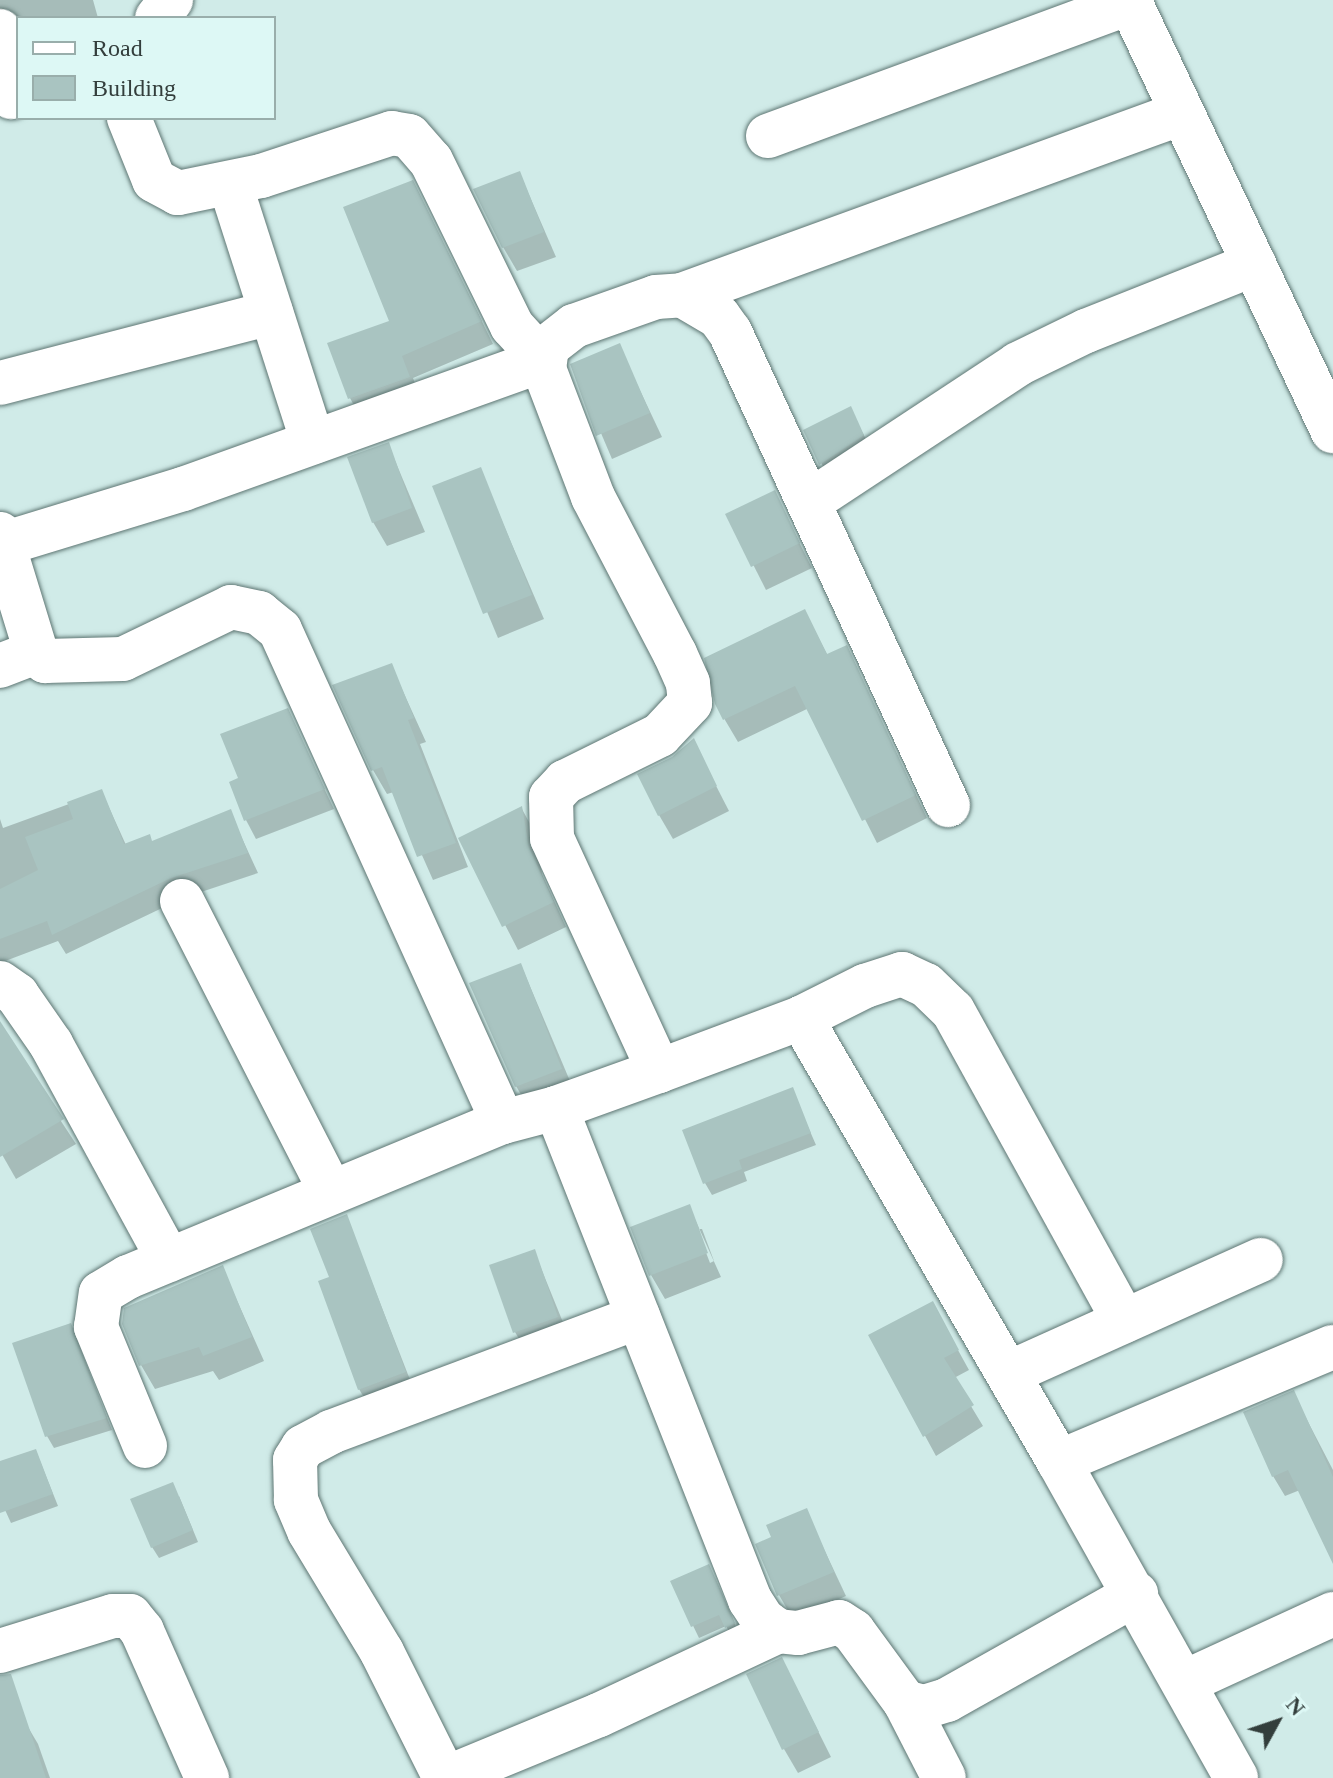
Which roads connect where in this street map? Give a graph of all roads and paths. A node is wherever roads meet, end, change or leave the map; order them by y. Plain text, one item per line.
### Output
1 (171, 0) edge
2 (1129, 2) edge
3 (159, 16) edge
4 (0, 31) edge
5 (10, 98) edge
6 (1179, 114) junction
7 (130, 120) edge
8 (768, 136) dead end
9 (230, 184) junction
10 (1254, 264) junction
11 (682, 295) junction
12 (271, 313) junction
13 (1318, 359) edge
14 (543, 360) junction
15 (0, 383) edge
16 (1333, 431) edge
17 (313, 442) junction
18 (809, 502) junction
19 (2, 539) edge
20 (18, 659) edge
21 (948, 805) dead end
22 (182, 901) dead end
23 (0, 983) edge
24 (801, 1018) junction
25 (659, 1071) junction
26 (556, 1108) junction
27 (503, 1122) junction
28 (331, 1192) junction
29 (169, 1260) junction
30 (1261, 1260) dead end
31 (638, 1317) junction
32 (1124, 1321) junction
33 (1333, 1347) edge
34 (1009, 1373) junction
35 (145, 1446) dead end
36 (1059, 1462) junction
37 (1136, 1594) junction
38 (1333, 1614) edge
39 (778, 1631) junction
40 (0, 1651) edge
41 (1185, 1682) junction
42 (905, 1702) junction
43 (207, 1778) edge
44 (445, 1778) edge
45 (944, 1778) edge
46 (1236, 1778) edge

1 - 3 street
2 - 6 street
2 - 8 street
4 - 5 street
6 - 10 street
6 - 11 street
7 - 9 street
9 - 12 street
9 - 14 street
10 - 13 street
10 - 18 street
11 - 14 street
11 - 18 street
12 - 15 street
12 - 17 street
13 - 16 street
14 - 17 street
14 - 25 street
17 - 19 street
18 - 21 street
19 - 20 street
20 - 27 street
22 - 28 street
23 - 29 street
24 - 25 street
24 - 32 street
24 - 34 street
25 - 26 street
26 - 27 street
26 - 31 street
27 - 28 street
28 - 29 street
29 - 35 street
30 - 32 street
31 - 39 street
31 - 44 street
32 - 34 street
33 - 36 street
34 - 36 street
36 - 37 street
37 - 41 street
37 - 42 street
38 - 41 street
39 - 42 street
39 - 44 street
40 - 43 street
41 - 46 street
42 - 45 street

